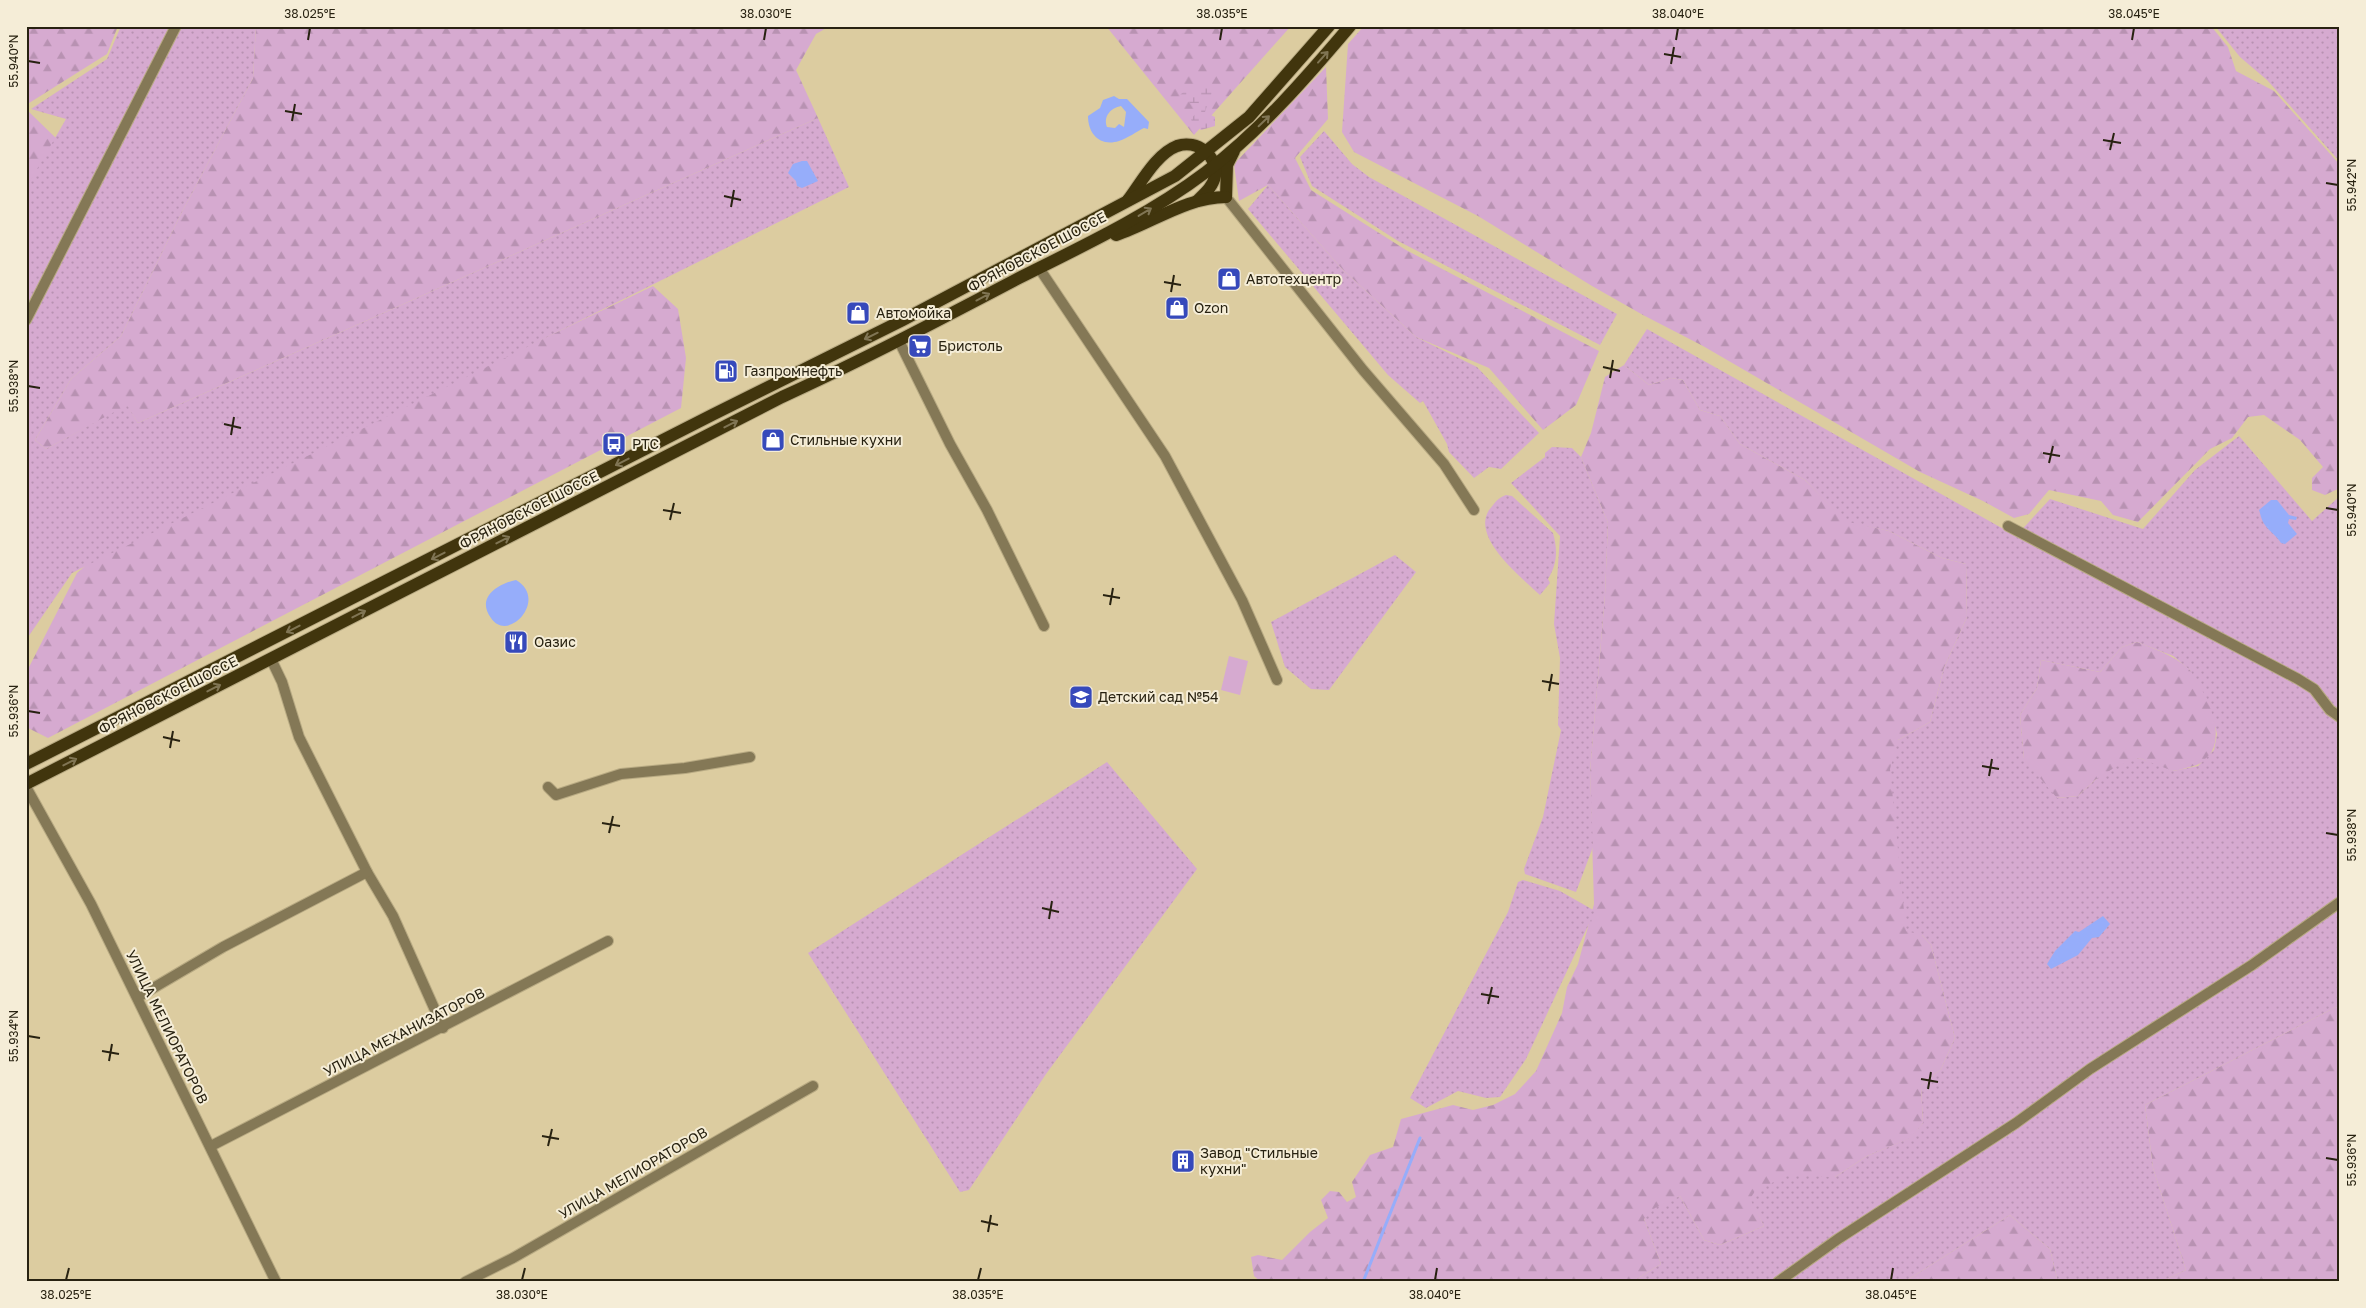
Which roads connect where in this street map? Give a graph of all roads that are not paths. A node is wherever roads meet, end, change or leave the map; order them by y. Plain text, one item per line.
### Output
1 (176, 26) edge
2 (1329, 26) edge
3 (1350, 26) edge
4 (1239, 144) junction
5 (1207, 152) junction
6 (1214, 165) junction
7 (1226, 197) junction
8 (1197, 201) junction
9 (1126, 203) junction
10 (1087, 244) junction
11 (1039, 268) junction
12 (26, 320) edge
13 (899, 341) junction
14 (1474, 510) dead end
15 (2008, 526) dead end
16 (1044, 626) dead end
17 (272, 659) junction
18 (1277, 680) dead end
19 (2340, 717) edge
20 (750, 757) dead end
21 (26, 764) edge
22 (26, 786) edge
23 (548, 787) dead end
24 (367, 872) junction
25 (2340, 902) edge
26 (608, 941) dead end
27 (138, 997) junction
28 (443, 1028) junction
29 (813, 1086) dead end
30 (211, 1146) junction
31 (276, 1282) edge
32 (465, 1282) edge
33 (1778, 1282) edge

1 - 12 street
2 - 5 main road, ФРЯНОВСКОЕ ШОССЕ
4 -> 3 main road, ФРЯНОВСКОЕ ШОССЕ
4 - 6 main road, ФРЯНОВСКОЕ ШОССЕ
4 - 7 main road
5 - 6 main road
5 - 9 main road, ФРЯНОВСКОЕ ШОССЕ
5 - 9 main road
6 - 7 main road
6 - 8 main road
10 -> 6 main road, ФРЯНОВСКОЕ ШОССЕ
7 - 8 main road
7 - 14 street
8 - 10 main road
9 -> 21 main road, ФРЯНОВСКОЕ ШОССЕ
10 - 11 main road, ФРЯНОВСКОЕ ШОССЕ
13 -> 11 main road, ФРЯНОВСКОЕ ШОССЕ
11 - 18 street
13 - 16 street
17 -> 13 main road, ФРЯНОВСКОЕ ШОССЕ
15 - 19 street
22 -> 17 main road, ФРЯНОВСКОЕ ШОССЕ
17 - 24 street
20 - 23 street
22 - 27 street, УЛИЦА МЕЛИОРАТОРОВ
24 - 27 street
24 - 28 street
25 - 33 street
26 - 28 street, УЛИЦА МЕХАНИЗАТОРОВ
27 - 30 street, УЛИЦА МЕЛИОРАТОРОВ
28 - 30 street, УЛИЦА МЕХАНИЗАТОРОВ
29 - 32 street, УЛИЦА МЕЛИОРАТОРОВ
30 - 31 street, УЛИЦА МЕЛИОРАТОРОВ

